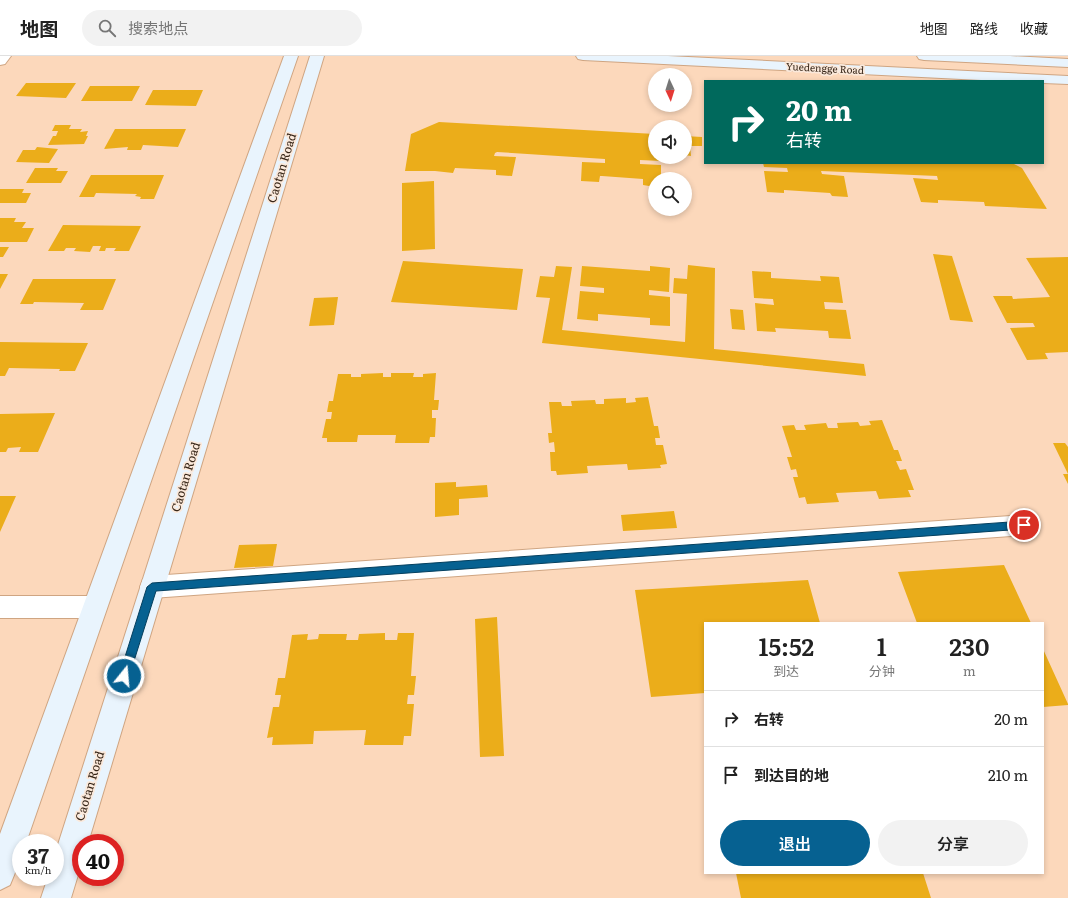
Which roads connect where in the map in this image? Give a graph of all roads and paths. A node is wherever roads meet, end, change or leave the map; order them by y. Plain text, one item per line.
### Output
1 (4, 56) edge
2 (291, 56) edge
3 (316, 56) edge
4 (583, 56) edge
5 (924, 56) edge
6 (0, 61) edge
7 (1068, 63) edge
8 (1068, 80) edge
9 (1024, 525) dead end
10 (152, 587) junction
11 (0, 607) edge
12 (95, 607) junction
13 (0, 875) edge
14 (56, 898) edge

1 - 6 street
2 - 12 street
3 - 10 street, Caotan Road
4 - 8 street, Yuedengge Road
5 - 7 street
9 - 10 street
10 - 14 street, Caotan Road
11 - 12 street
12 - 13 street

